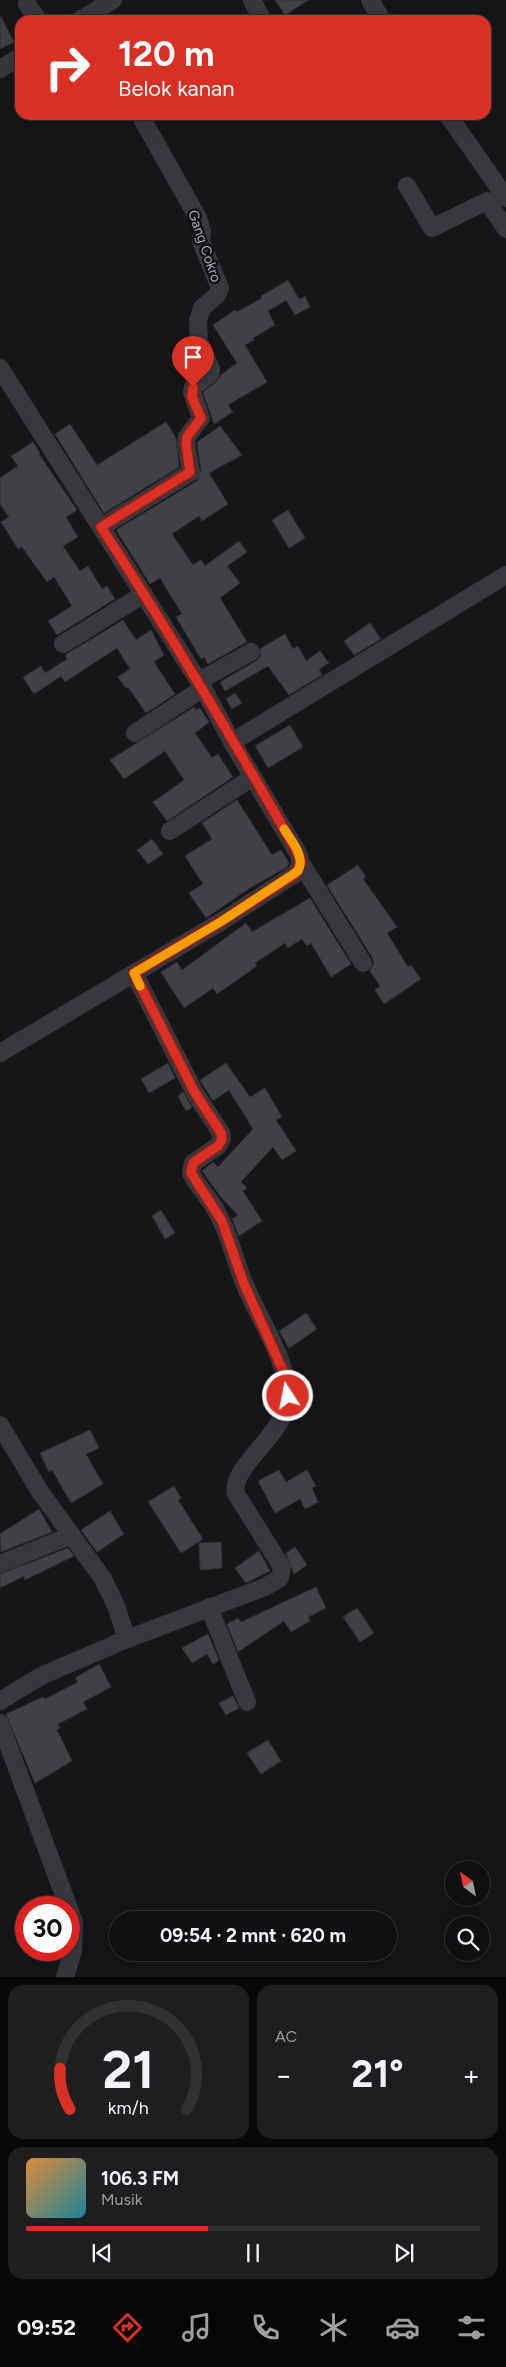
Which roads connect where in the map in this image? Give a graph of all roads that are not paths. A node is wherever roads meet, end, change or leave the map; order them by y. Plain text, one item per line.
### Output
1 (113, 0) edge
2 (252, 0) edge
3 (370, 0) edge
4 (27, 4) dead end
5 (35, 15) edge
6 (92, 15) edge
7 (260, 15) edge
8 (379, 15) edge
9 (15, 60) edge
10 (0, 69) edge
11 (143, 120) edge
12 (451, 120) edge
13 (407, 186) dead end
14 (506, 198) edge
15 (506, 229) edge
16 (0, 368) edge
17 (101, 527) junction
18 (506, 575) edge
19 (144, 594) junction
20 (63, 644) dead end
21 (251, 652) dead end
22 (201, 685) junction
23 (135, 733) dead end
24 (232, 742) junction
25 (253, 777) junction
26 (170, 831) dead end
27 (301, 862) junction
28 (364, 963) dead end
29 (134, 973) junction
30 (0, 1053) edge
31 (0, 1425) edge
32 (72, 1535) junction
33 (0, 1564) edge
34 (209, 1607) junction
35 (127, 1639) junction
36 (0, 1701) edge
37 (247, 1702) dead end
38 (0, 1723) edge
39 (65, 1977) edge

1 - 6 street
2 - 7 street
3 - 8 street
4 - 5 street
9 - 10 street
11 - 17 street, Gang Cokro
12 - 14 street
13 - 15 street
16 - 17 street
17 - 19 street
18 - 24 street
19 - 20 street
19 - 22 street
21 - 22 street
22 - 23 street
22 - 24 street
24 - 25 street
25 - 26 street
25 - 27 street
27 - 28 street
27 - 29 street
29 - 30 street
29 - 34 street
31 - 32 street
32 - 33 street
32 - 35 street
34 - 35 street
34 - 37 street
35 - 36 street
38 - 39 street

